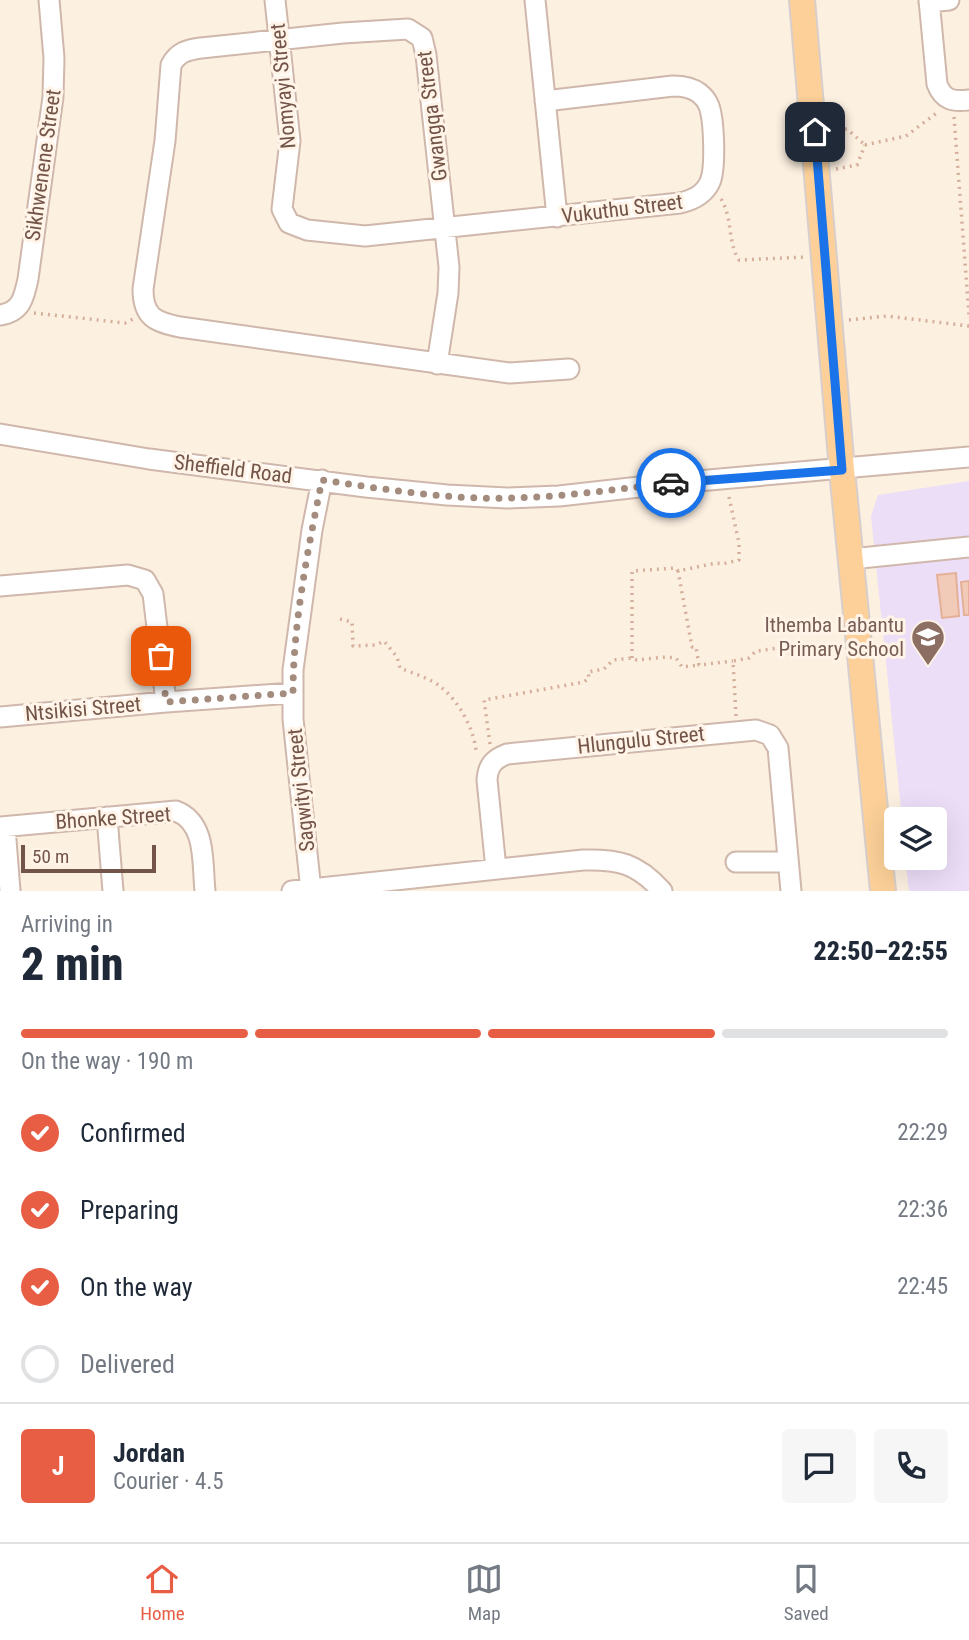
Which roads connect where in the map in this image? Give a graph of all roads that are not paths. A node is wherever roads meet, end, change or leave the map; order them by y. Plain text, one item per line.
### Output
1 (49, 0) edge
2 (275, 0) edge
3 (535, 0) edge
4 (802, 0) edge
5 (949, 0) edge
6 (929, 1) edge
7 (280, 40) junction
8 (545, 101) junction
9 (961, 101) edge
10 (557, 217) junction
11 (444, 229) junction
12 (9, 311) edge
13 (437, 364) junction
14 (569, 369) dead end
15 (0, 435) edge
16 (969, 457) edge
17 (842, 470) junction
18 (322, 480) junction
19 (969, 547) edge
20 (851, 559) junction
21 (0, 586) edge
22 (293, 693) junction
23 (166, 702) junction
24 (0, 717) edge
25 (107, 817) junction
26 (3, 827) edge
27 (736, 862) dead end
28 (788, 862) junction
29 (496, 869) junction
30 (305, 890) edge
31 (10, 891) edge
32 (113, 891) edge
33 (205, 891) edge
34 (662, 891) edge
35 (791, 891) edge
36 (884, 891) edge

1 - 12 street, Sikhwenene Street
2 - 7 street, Nomyayi Street
3 - 8 street
4 - 17 main road
5 - 6 street
6 - 9 street
7 - 11 street, Gwangqa Street
7 - 11 street, Nomyayi Street
7 - 13 street, Gwangqa Street
8 - 10 street
8 - 10 street, Vukuthu Street
10 - 11 street, Vukuthu Street
11 - 13 street, Gwangqa Street
13 - 14 street
15 - 18 street, Sheffield Road
16 - 17 street, Sheffield Road
17 - 18 street, Sheffield Road
17 - 20 main road
18 - 22 street, Sagwityi Street
19 - 20 street
20 - 36 main road
21 - 23 street
22 - 23 street, Ntsikisi Street
22 - 30 street, Sagwityi Street
23 - 24 street, Ntsikisi Street
25 - 26 street, Bhonke Street
25 - 32 street
25 - 33 street, Bhonke Street
26 - 31 street
27 - 28 street
28 - 29 street, Hlungulu Street
28 - 35 street, Hlungulu Street
29 - 30 street
29 - 34 street

